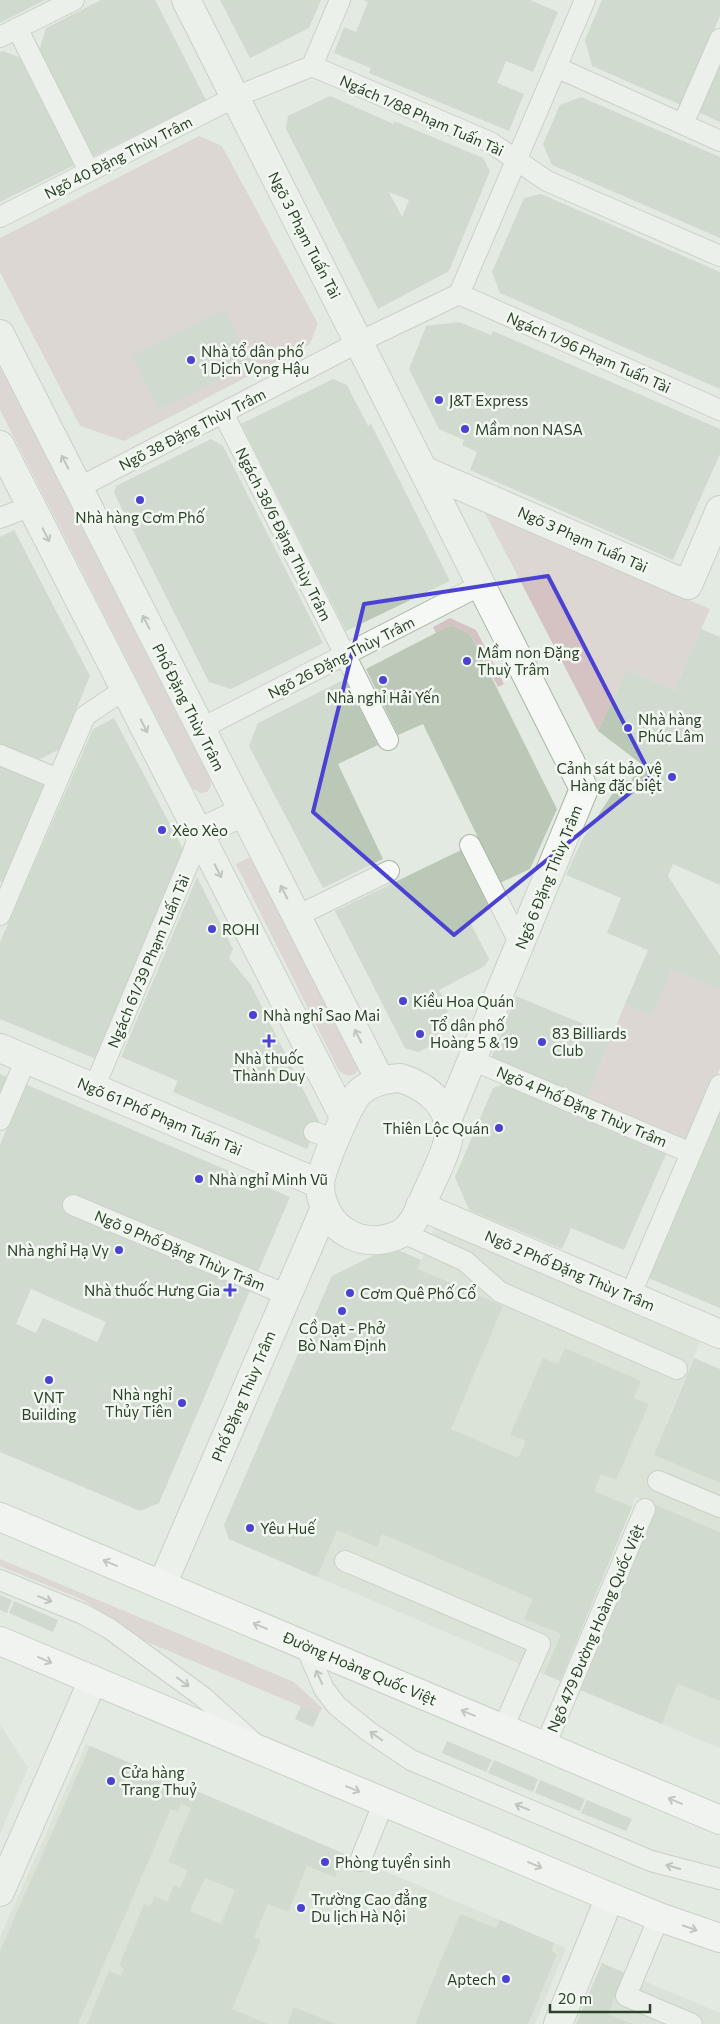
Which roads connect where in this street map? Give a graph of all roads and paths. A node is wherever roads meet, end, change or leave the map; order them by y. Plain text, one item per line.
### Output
1 (74, 0) edge
2 (186, 0) edge
3 (340, 0) edge
4 (578, 2) edge
5 (9, 33) edge
6 (720, 39) edge
7 (312, 66) junction
8 (556, 67) junction
9 (235, 97) junction
10 (682, 124) junction
11 (720, 141) edge
12 (517, 159) junction
13 (89, 171) junction
14 (0, 216) edge
15 (720, 256) edge
16 (459, 294) junction
17 (0, 334) edge
18 (359, 342) junction
19 (720, 410) edge
20 (223, 413) junction
21 (0, 445) edge
22 (423, 470) junction
23 (78, 488) junction
24 (32, 506) junction
25 (720, 510) edge
26 (0, 518) edge
27 (481, 585) junction
28 (344, 655) junction
29 (125, 689) junction
30 (200, 729) junction
31 (388, 740) dead end
32 (0, 755) edge
33 (58, 779) junction
34 (243, 812) junction
35 (199, 833) junction
36 (470, 845) dead end
37 (389, 871) dead end
38 (4, 895) edge
39 (0, 915) edge
40 (297, 916) junction
41 (520, 944) junction
42 (0, 1048) edge
43 (26, 1059) junction
44 (472, 1060) junction
45 (380, 1080) junction
46 (720, 1085) edge
47 (94, 1088) junction
48 (0, 1120) edge
49 (448, 1120) junction
50 (331, 1130) junction
51 (691, 1153) junction
52 (322, 1196) junction
53 (73, 1205) dead end
54 (420, 1206) junction
55 (403, 1233) junction
56 (287, 1295) junction
57 (630, 1296) junction
58 (720, 1334) edge
59 (676, 1369) dead end
60 (658, 1481) dead end
61 (720, 1508) edge
62 (645, 1509) dead end
63 (0, 1517) edge
64 (345, 1561) dead end
65 (0, 1580) edge
66 (162, 1585) junction
67 (0, 1641) edge
68 (305, 1645) junction
69 (93, 1680) junction
70 (503, 1728) junction
71 (545, 1746) junction
72 (264, 1751) junction
73 (384, 1802) junction
74 (720, 1820) edge
75 (360, 1860) dead end
76 (720, 1879) edge
77 (0, 1892) edge
78 (610, 1897) junction
79 (659, 1917) junction
80 (720, 1938) edge
81 (558, 2024) edge
82 (692, 2024) edge

1 - 5 lane
2 - 9 street, Ngõ 3 Phạm Tuấn Tài
3 - 7 lane
4 - 8 lane
5 - 13 lane
6 - 10 lane
7 - 9 lane, Ngõ 40 Đặng Thùy Trâm
7 - 12 lane, Ngách 1/88 Phạm Tuấn Tài
8 - 10 lane
8 - 12 lane
9 - 13 lane, Ngõ 40 Đặng Thùy Trâm
9 - 18 street, Ngõ 3 Phạm Tuấn Tài
10 - 11 lane
12 - 15 lane, Ngách 1/88 Phạm Tuấn Tài
12 - 16 lane
13 - 14 lane, Ngõ 40 Đặng Thùy Trâm
16 - 18 lane, Ngõ 38 Đặng Thùy Trâm
16 - 19 lane, Ngách 1/96 Phạm Tuấn Tài
23 -> 17 street, Phố Đặng Thùy Trâm
18 - 20 lane, Ngõ 38 Đặng Thùy Trâm
18 - 22 street, Ngõ 3 Phạm Tuấn Tài
20 - 23 lane, Ngõ 38 Đặng Thùy Trâm
20 - 28 lane, Ngách 38/6 Đặng Thùy Trâm
21 - 24 street
22 - 25 street, Ngõ 3 Phạm Tuấn Tài
22 - 27 street, Ngõ 3 Phạm Tuấn Tài
30 -> 23 street, Phố Đặng Thùy Trâm
24 - 26 lane
24 -> 29 street
27 - 28 lane, Ngõ 26 Đặng Thùy Trâm
27 - 41 street, Ngõ 6 Đặng Thùy Trâm
28 - 30 lane, Ngõ 26 Đặng Thùy Trâm
28 - 31 lane, Ngách 38/6 Đặng Thùy Trâm
29 - 33 lane
29 -> 35 street
30 - 34 street, Phố Đặng Thùy Trâm
32 - 33 lane
33 - 38 lane
34 - 35 street
40 -> 34 street, Phố Đặng Thùy Trâm
35 - 47 lane, Ngách 61/39 Phạm Tuấn Tài
35 -> 50 street
36 - 41 lane
37 - 40 lane
38 - 39 lane
45 -> 40 street, Phố Đặng Thùy Trâm
41 - 44 street, Ngõ 6 Đặng Thùy Trâm
42 - 43 street, Ngõ 61 Phố Phạm Tuấn Tài
43 - 47 street, Ngõ 61 Phố Phạm Tuấn Tài
43 - 48 lane
44 - 49 street, Ngõ 6 Đặng Thùy Trâm
44 - 51 lane, Ngõ 4 Phố Đặng Thùy Trâm
45 - 49 street
45 - 50 street, Phố Đặng Thùy Trâm
46 - 51 lane
47 - 52 street, Ngõ 61 Phố Phạm Tuấn Tài
49 - 54 street
50 - 52 street, Phố Đặng Thùy Trâm
51 - 57 lane
52 - 55 street
52 - 56 street, Phố Đặng Thùy Trâm
53 - 56 lane, Ngõ 9 Phố Đặng Thùy Trâm
54 - 55 street
54 - 57 street, Ngõ 2 Phố Đặng Thùy Trâm
55 - 59 lane
56 - 66 street, Phố Đặng Thùy Trâm
57 - 58 street, Ngõ 2 Phố Đặng Thùy Trâm
60 - 61 lane
62 - 71 lane, Ngõ 479 Đường Hoàng Quốc Việt
66 -> 63 main road, Đường Hoàng Quốc Việt
64 - 70 lane
65 -> 72 lane
68 -> 66 main road, Đường Hoàng Quốc Việt
67 -> 69 main road
70 -> 68 main road, Đường Hoàng Quốc Việt
76 -> 68 lane
69 - 72 main road
69 - 77 street
70 - 71 main road, Đường Hoàng Quốc Việt
74 -> 71 main road, Đường Hoàng Quốc Việt
72 -> 73 main road
73 - 75 lane
73 -> 78 main road
78 - 79 main road
78 - 81 street
79 -> 80 main road
79 - 82 lane

